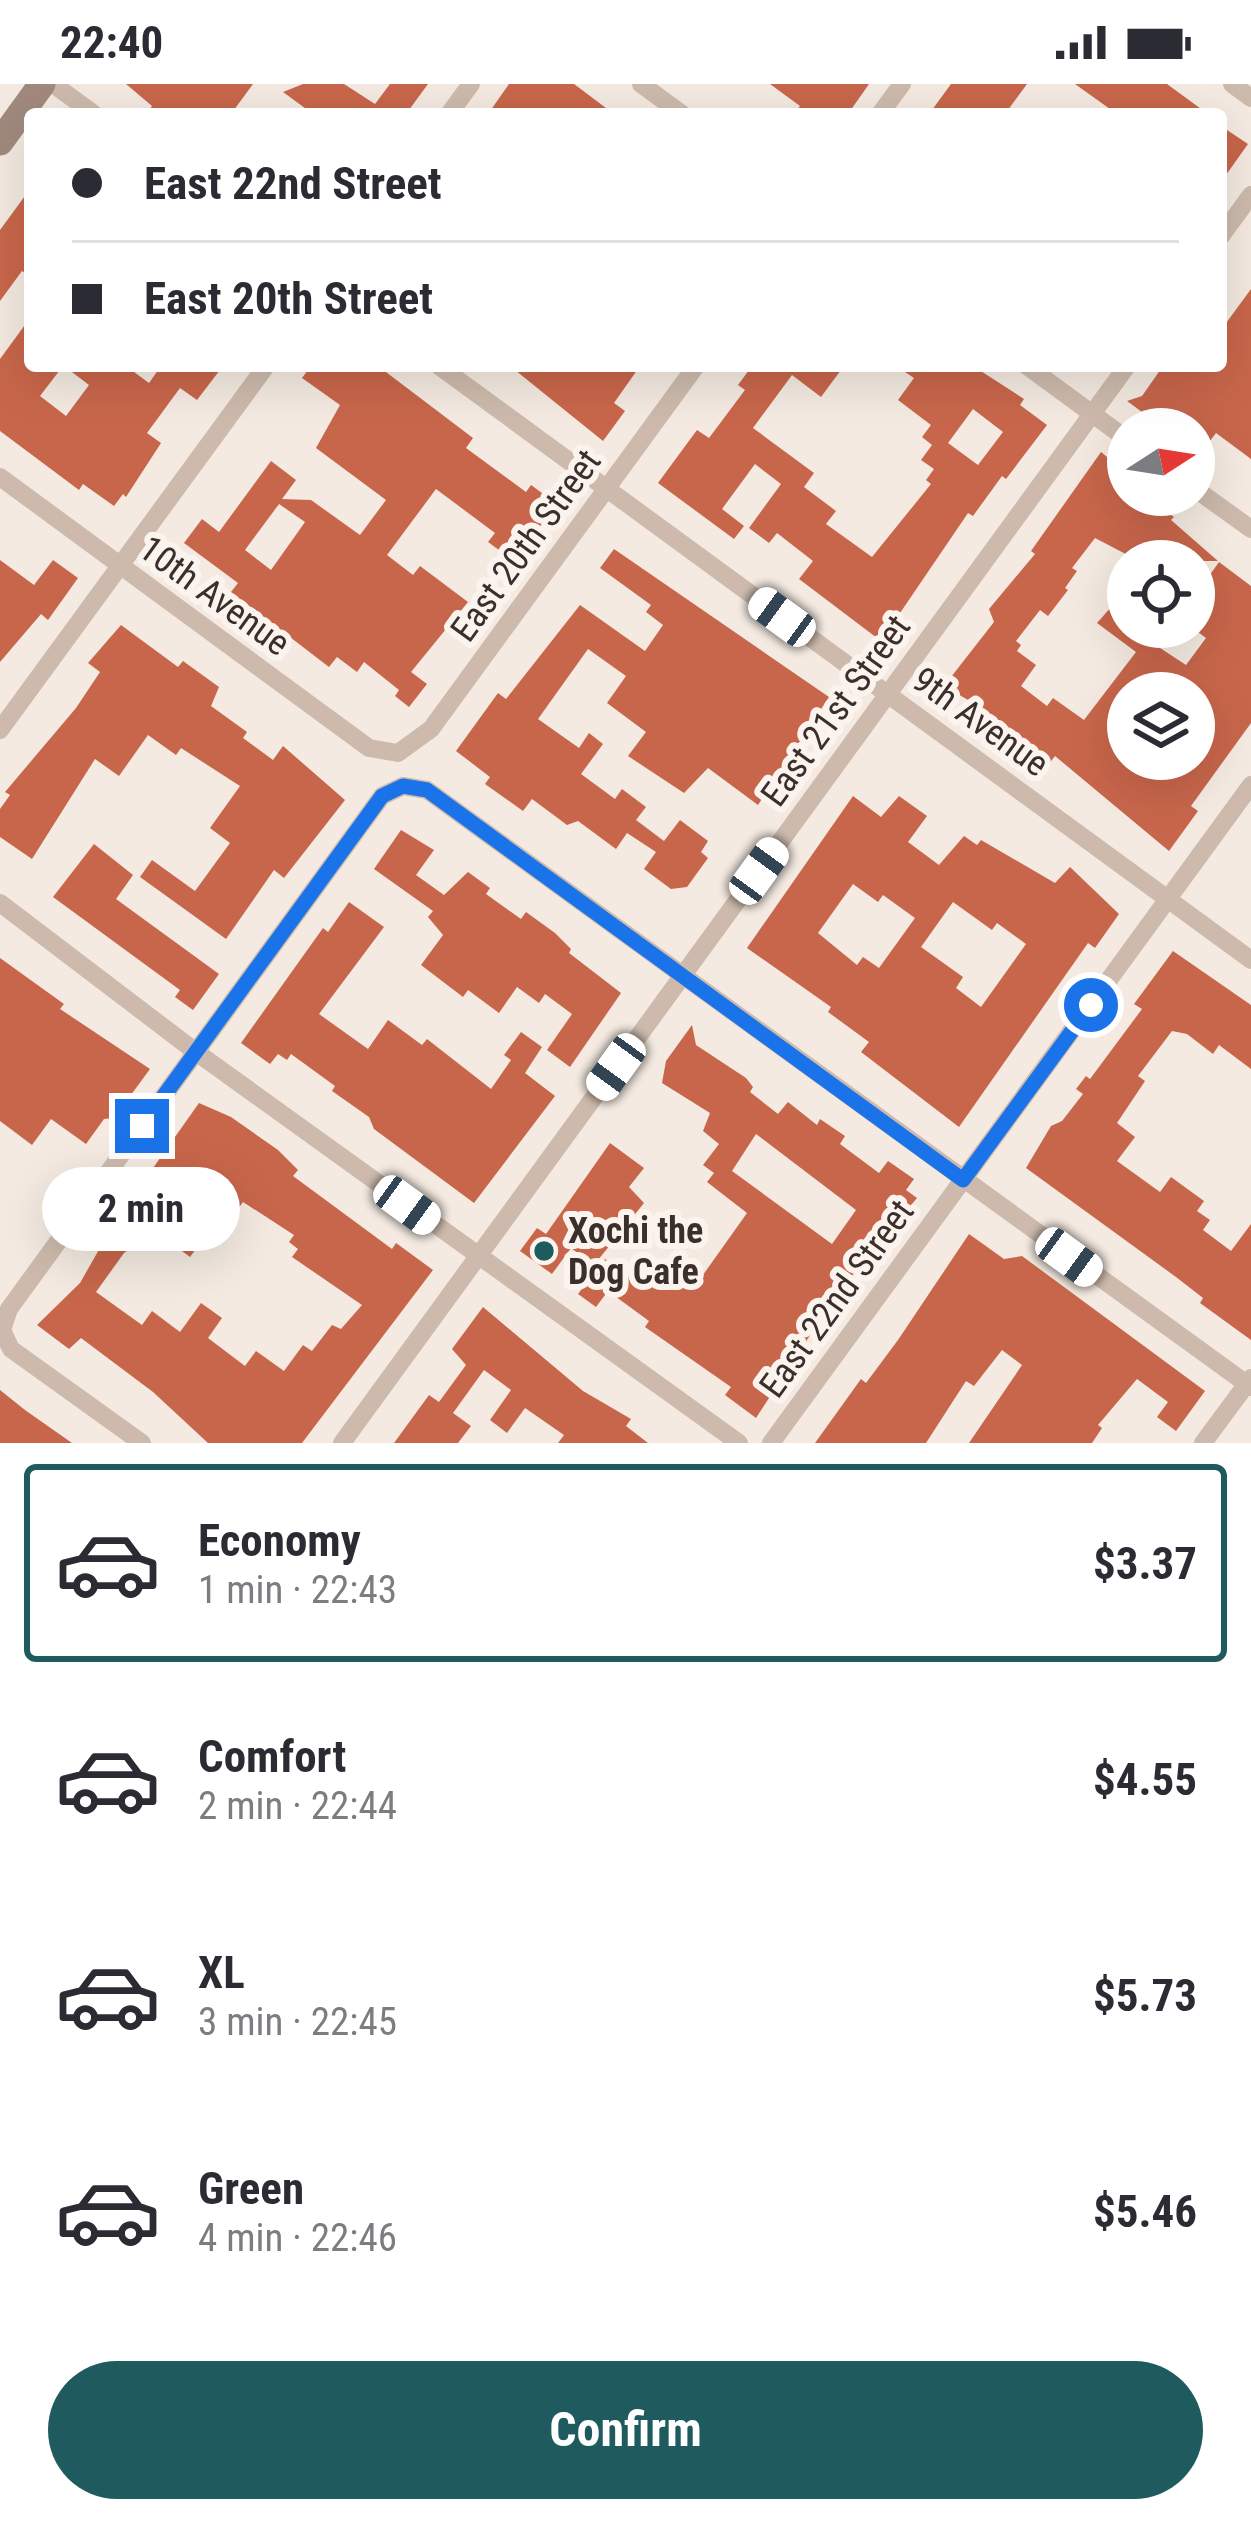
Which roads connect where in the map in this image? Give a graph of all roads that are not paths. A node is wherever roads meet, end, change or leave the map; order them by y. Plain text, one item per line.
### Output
1 (53, 84) edge
2 (640, 84) edge
3 (1232, 84) edge
4 (1251, 98) edge
5 (86, 108) edge
6 (674, 108) edge
7 (24, 109) edge
8 (0, 142) edge
9 (1251, 195) edge
10 (1227, 228) edge
11 (262, 372) edge
12 (447, 372) edge
13 (692, 372) edge
14 (1035, 372) edge
15 (1122, 372) edge
16 (1092, 414) junction
17 (1107, 425) edge
18 (0, 477) edge
19 (607, 489) junction
20 (1215, 503) edge
21 (1251, 530) edge
22 (119, 566) junction
23 (888, 694) junction
24 (0, 730) edge
25 (398, 753) joint
26 (1251, 785) edge
27 (1168, 899) junction
28 (0, 903) edge
29 (1251, 960) edge
30 (683, 975) junction
31 (196, 1052) junction
32 (963, 1180) junction
33 (478, 1256) junction
34 (2, 1330) edge
35 (1250, 1383) edge
36 (142, 1443) edge
37 (342, 1443) edge
38 (739, 1443) edge
39 (772, 1443) edge
40 (1203, 1443) edge

1 - 5 street
2 - 6 street
3 - 4 street
7 - 8 street
9 - 10 street
11 - 22 street
12 - 19 street, 9th Avenue
13 - 19 street, East 20th Street
14 - 16 street
15 - 16 street, East 21st Street
16 - 17 street
16 - 23 street, East 21st Street
18 - 22 street, 10th Avenue
19 - 23 street, 9th Avenue
19 - 25 street, East 20th Street
20 - 21 street
22 - 24 street
22 - 25 street, 10th Avenue
23 - 27 street, 9th Avenue
23 - 30 street, East 21st Street
26 - 27 street, East 22nd Street
27 - 29 street, 9th Avenue
27 - 32 street, East 22nd Street
28 - 31 street
30 - 31 street
30 - 32 street
30 - 33 street, East 21st Street
31 - 33 street
31 - 34 street
32 - 35 street
32 - 39 street, East 22nd Street
33 - 37 street, East 21st Street
33 - 38 street
34 - 36 street
35 - 40 street

